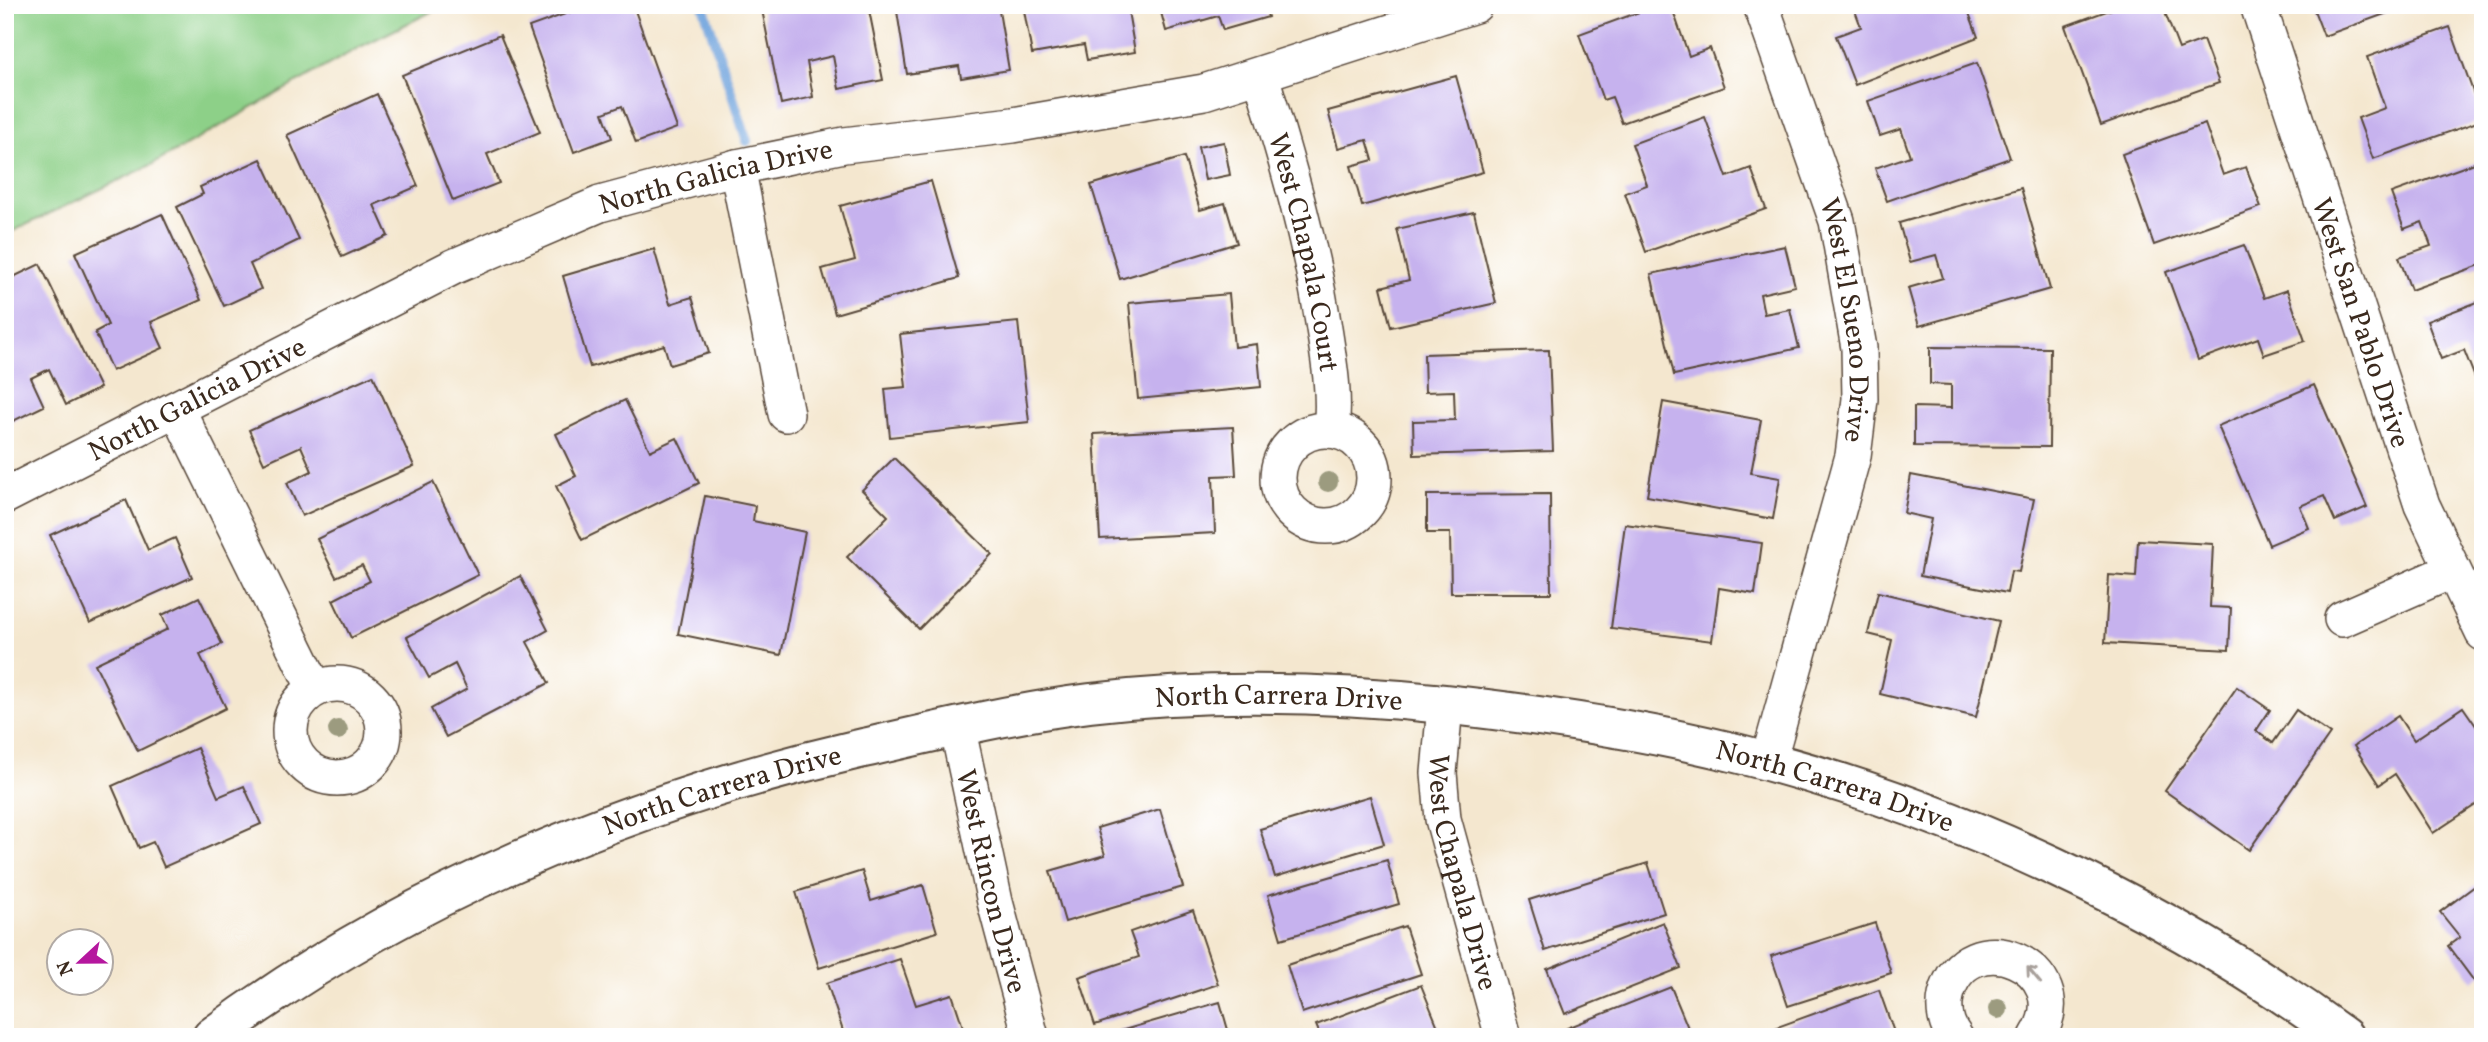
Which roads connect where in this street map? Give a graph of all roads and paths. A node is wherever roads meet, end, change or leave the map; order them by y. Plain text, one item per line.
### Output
1 (1475, 5) edge
2 (1761, 5) edge
3 (2258, 5) edge
4 (1261, 76) junction
5 (737, 167) junction
6 (177, 409) junction
7 (786, 414) dead end
8 (1331, 430) dead end
9 (5, 496) edge
10 (2451, 571) junction
11 (2342, 619) dead end
12 (2483, 633) edge
13 (315, 689) dead end
14 (1445, 705) junction
15 (957, 726) junction
16 (1768, 762) junction
17 (212, 1037) edge
18 (1031, 1037) edge
19 (1503, 1037) edge
20 (1955, 1037) edge
21 (2037, 1037) edge
22 (2344, 1037) edge

1 - 4 street, North Galicia Drive
2 - 16 street, West El Sueno Drive
3 - 10 street, West San Pablo Drive
4 - 5 street, North Galicia Drive
4 - 8 street, West Chapala Court
5 - 6 street, North Galicia Drive
5 - 7 street
6 - 9 street, North Galicia Drive
6 - 13 street
10 - 11 street
10 - 12 street, West San Pablo Drive
14 - 15 street, North Carrera Drive
14 - 16 street, North Carrera Drive
14 - 19 street, West Chapala Drive
15 - 17 street, North Carrera Drive
15 - 18 street, West Rincon Drive
16 - 22 street, North Carrera Drive
21 -> 20 street

